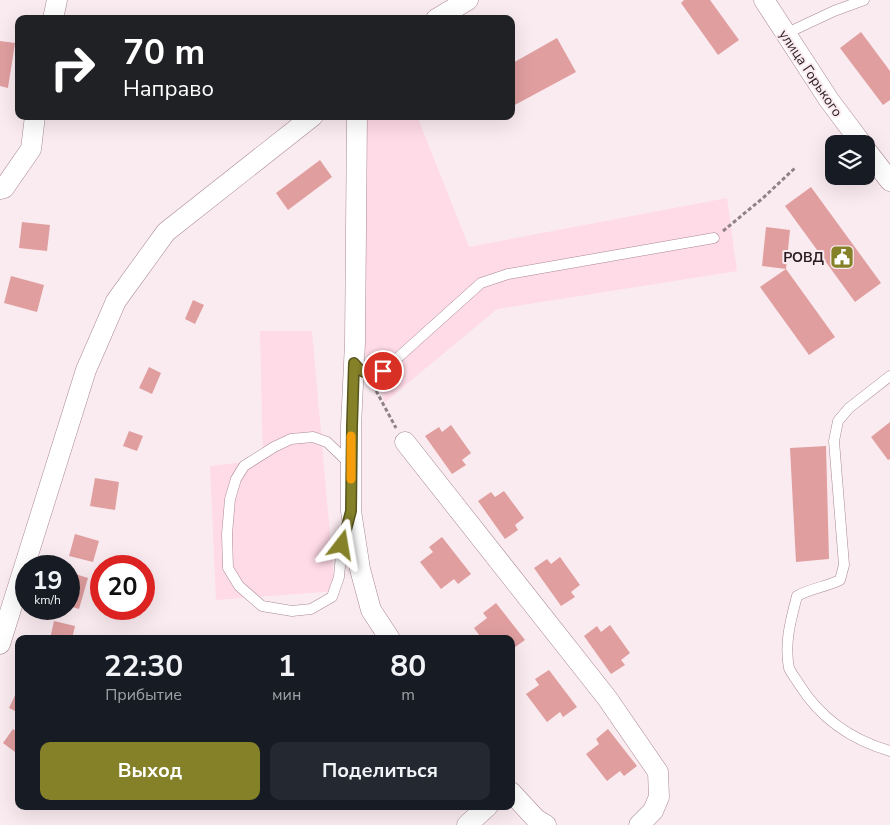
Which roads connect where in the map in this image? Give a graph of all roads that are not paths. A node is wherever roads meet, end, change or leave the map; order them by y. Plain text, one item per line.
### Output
1 (57, 0) edge
2 (468, 0) edge
3 (764, 0) edge
4 (864, 0) edge
5 (54, 15) edge
6 (443, 15) edge
7 (785, 34) junction
8 (35, 120) edge
9 (308, 120) edge
10 (357, 120) edge
11 (855, 135) edge
12 (875, 162) edge
13 (890, 181) edge
14 (0, 189) edge
15 (714, 238) road end
16 (362, 369) junction
17 (890, 376) edge
18 (405, 442) road end
19 (351, 466) junction
20 (351, 511) junction
21 (387, 635) edge
22 (0, 644) edge
23 (890, 751) edge
24 (515, 796) edge
25 (484, 810) edge
26 (467, 825) edge
27 (546, 825) edge
28 (639, 825) edge

1 - 5 street
2 - 6 street
3 - 7 street, улица Горького
4 - 7 lane
7 - 11 street, улица Горького
8 - 14 street
9 - 22 street
10 - 16 street
12 - 13 street
15 - 16 lane
16 - 19 street
17 - 23 lane
18 - 28 street
19 - 20 street
19 - 20 lane
20 - 21 street
24 - 27 street
25 - 26 street

